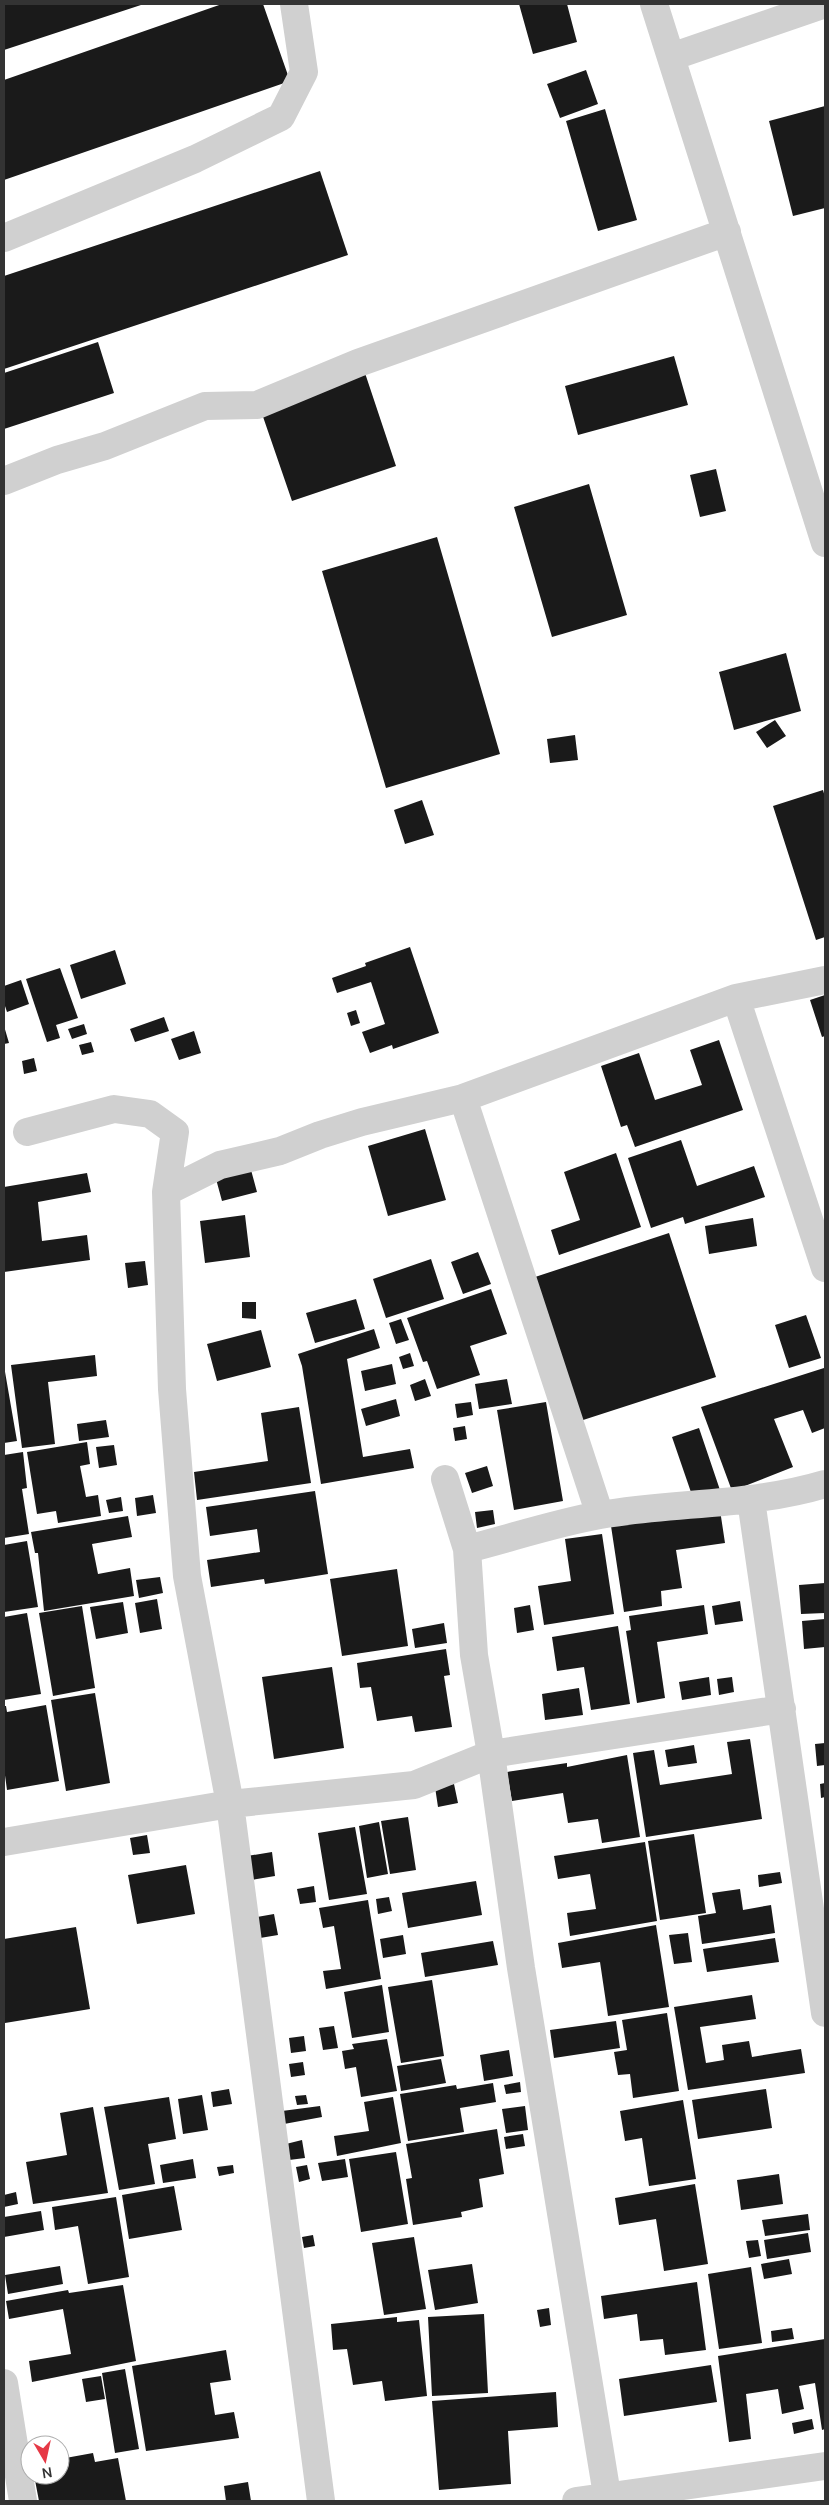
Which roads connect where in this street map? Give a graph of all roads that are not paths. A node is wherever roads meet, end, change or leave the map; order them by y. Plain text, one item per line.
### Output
1 (294, 4) edge
2 (654, 4) edge
3 (825, 4) edge
4 (671, 57) junction
5 (727, 232) junction
6 (4, 238) edge
7 (4, 481) edge
8 (825, 544) edge
9 (825, 980) edge
10 (736, 998) junction
11 (463, 1098) junction
12 (27, 1132) dead end
13 (166, 1192) junction
14 (825, 1268) edge
15 (444, 1479) dead end
16 (825, 1484) edge
17 (751, 1500) junction
18 (600, 1515) junction
19 (468, 1549) junction
20 (782, 1709) junction
21 (491, 1754) junction
22 (230, 1804) junction
23 (4, 1842) edge
24 (825, 2014) edge
25 (4, 2383) edge
26 (825, 2466) edge
27 (608, 2499) edge
28 (23, 2501) edge
29 (321, 2501) edge
30 (576, 2501) edge

1 - 6 street
2 - 4 street
3 - 4 street
4 - 5 street
5 - 7 street
5 - 8 street
9 - 10 street
10 - 11 street
10 - 14 street
11 - 13 street
11 - 18 street
12 - 13 street
13 - 22 street
15 - 19 street
16 - 17 street
17 - 18 street
17 - 20 street
18 - 19 street
19 - 21 street
20 - 21 street
20 - 24 street
21 - 22 street
21 - 27 street
22 - 23 street
22 - 29 street
25 - 28 street
26 - 27 street
27 - 30 street

